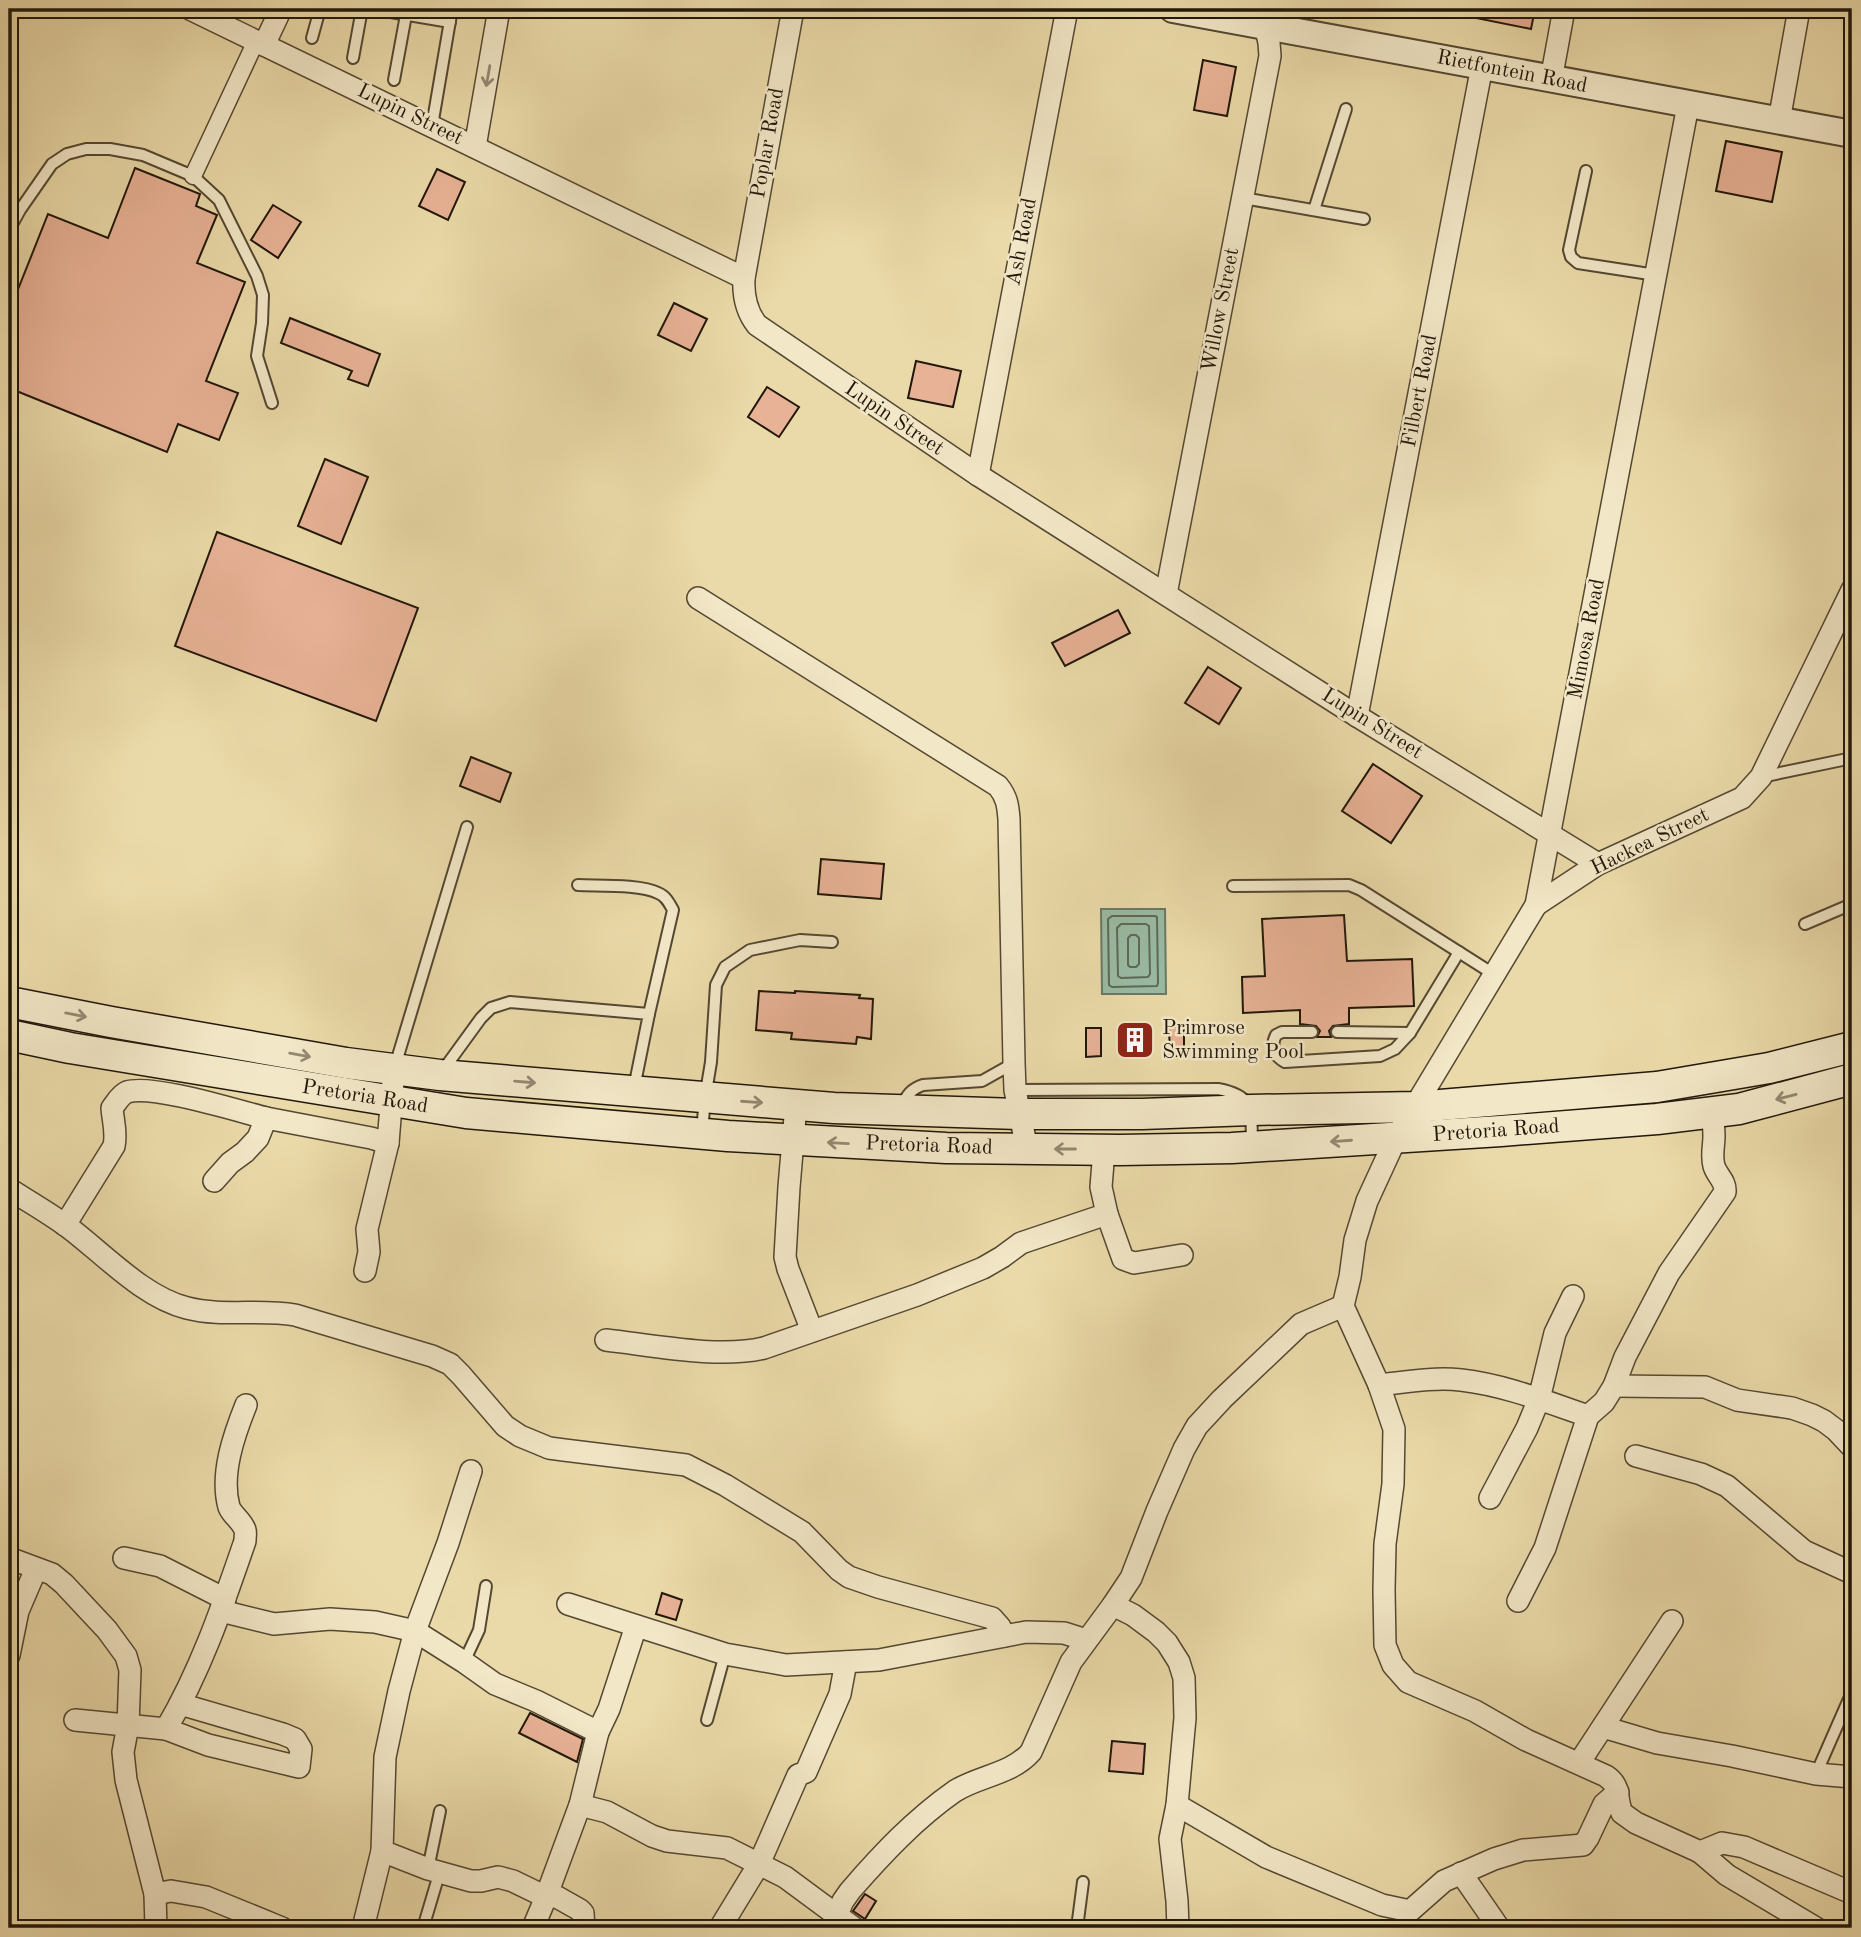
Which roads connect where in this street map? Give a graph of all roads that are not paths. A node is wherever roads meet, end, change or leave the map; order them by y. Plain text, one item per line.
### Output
1 (190, 9) edge
2 (281, 9) edge
3 (320, 9) edge
4 (362, 9) edge
5 (373, 9) edge
6 (452, 9) edge
7 (499, 9) edge
8 (793, 9) edge
9 (1067, 9) edge
10 (1173, 9) edge
11 (1564, 9) edge
12 (1799, 9) edge
13 (406, 15) junction
14 (1263, 17) edge
15 (450, 22) junction
16 (312, 38) dead end
17 (260, 43) junction
18 (353, 58) dead end
19 (1482, 66) junction
20 (394, 80) dead end
21 (1551, 80) junction
22 (1688, 105) junction
23 (1346, 109) dead end
24 (1779, 121) junction
25 (432, 126) junction
26 (1852, 134) edge
27 (475, 147) junction
28 (1586, 171) dead end
29 (193, 176) junction
30 (1242, 198) junction
31 (1314, 210) junction
32 (1364, 219) dead end
33 (9, 230) edge
34 (1656, 275) junction
35 (744, 278) junction
36 (272, 403) dead end
37 (978, 475) junction
38 (1852, 590) edge
39 (1166, 594) junction
40 (698, 598) dead end
41 (1357, 716) junction
42 (1852, 758) edge
43 (1761, 777) junction
44 (467, 827) dead end
45 (1550, 834) junction
46 (1598, 863) junction
47 (578, 884) dead end
48 (1233, 886) dead end
49 (1852, 904) edge
50 (1536, 905) junction
51 (1805, 924) dead end
52 (832, 942) dead end
53 (1459, 952) junction
54 (1495, 975) junction
55 (9, 1002) edge
56 (649, 1014) junction
57 (1312, 1032) dead end
58 (1337, 1032) dead end
59 (1410, 1033) junction
60 (9, 1035) edge
61 (1839, 1050) edge
62 (1014, 1063) junction
63 (394, 1069) junction
64 (440, 1075) junction
65 (184, 1082) junction
66 (1845, 1082) edge
67 (633, 1092) junction
68 (705, 1098) junction
69 (392, 1100) junction
70 (1017, 1102) junction
71 (796, 1105) junction
72 (1416, 1107) junction
73 (900, 1109) junction
74 (1251, 1110) junction
75 (1712, 1112) junction
76 (266, 1118) junction
77 (702, 1134) junction
78 (1396, 1138) junction
79 (793, 1140) junction
80 (388, 1143) junction
81 (1252, 1147) junction
82 (1027, 1149) junction
83 (1104, 1150) junction
84 (214, 1181) dead end
85 (9, 1189) edge
86 (1107, 1214) junction
87 (65, 1225) junction
88 (1182, 1255) dead end
89 (365, 1271) dead end
90 (1573, 1296) dead end
91 (1343, 1306) junction
92 (812, 1331) junction
93 (606, 1340) dead end
94 (1379, 1385) junction
95 (1614, 1386) junction
96 (1539, 1399) junction
97 (246, 1405) dead end
98 (1588, 1416) junction
99 (1852, 1447) edge
100 (1636, 1457) dead end
101 (471, 1471) dead end
102 (1489, 1498) dead end
103 (9, 1558) edge
104 (124, 1558) dead end
105 (36, 1569) junction
106 (1852, 1573) edge
107 (486, 1586) dead end
108 (1518, 1601) dead end
109 (568, 1604) dead end
110 (223, 1605) junction
111 (1114, 1605) junction
112 (1672, 1621) dead end
113 (636, 1626) junction
114 (415, 1631) junction
115 (1004, 1636) junction
116 (1086, 1640) junction
117 (725, 1654) junction
118 (9, 1655) edge
119 (464, 1662) junction
120 (846, 1662) junction
121 (1852, 1692) edge
122 (180, 1704) junction
123 (75, 1720) dead end
124 (707, 1720) dead end
125 (128, 1725) junction
126 (1603, 1727) junction
127 (166, 1729) junction
128 (598, 1732) junction
129 (1579, 1763) junction
130 (1816, 1774) junction
131 (1852, 1777) edge
132 (1618, 1792) junction
133 (580, 1805) junction
134 (1177, 1805) junction
135 (440, 1811) dead end
136 (382, 1851) junction
137 (1700, 1852) junction
138 (759, 1864) junction
139 (432, 1870) junction
140 (1461, 1873) junction
141 (1083, 1882) dead end
142 (155, 1894) junction
143 (1852, 1894) edge
144 (546, 1897) junction
145 (1407, 1920) edge
146 (841, 1924) edge
147 (156, 1928) edge
148 (282, 1928) edge
149 (363, 1928) edge
150 (423, 1928) edge
151 (533, 1928) edge
152 (584, 1928) edge
153 (720, 1928) edge
154 (1077, 1928) edge
155 (1178, 1928) edge
156 (1499, 1928) edge
157 (1816, 1928) edge

1 - 17 street, Lupin Street
2 - 17 street
3 - 16 lane
4 - 18 lane
5 - 13 lane
6 - 15 lane
7 -> 27 street
8 - 35 street, Poplar Road
9 - 37 street, Ash Road
10 - 14 street, Rietfontein Road
11 - 21 street
12 - 24 street
13 - 15 lane
13 - 20 lane
14 - 19 street, Rietfontein Road
14 - 30 street, Willow Street
15 - 25 lane
17 - 25 street, Lupin Street
17 - 29 street
19 - 21 street, Rietfontein Road
19 - 41 street, Filbert Road
21 - 22 street, Rietfontein Road
22 - 24 street, Rietfontein Road
22 - 34 street, Mimosa Road
23 - 31 lane
24 - 26 street, Rietfontein Road
25 - 27 street, Lupin Street
27 - 35 street, Lupin Street
28 - 34 lane
29 - 33 lane
29 - 36 lane
30 - 31 lane
30 - 39 street, Willow Street
31 - 32 lane
34 - 45 street, Mimosa Road
35 - 37 street, Lupin Street
37 - 39 street, Lupin Street
38 - 43 street, Hackea Street
39 - 41 street, Lupin Street
40 - 62 street
41 - 45 street, Lupin Street
42 - 43 lane
43 - 46 street, Hackea Street
44 - 63 lane
45 - 46 street, Lupin Street
45 - 50 street, Mimosa Road
46 - 50 street, Hackea Street
47 - 56 lane
48 - 53 lane
49 - 51 lane
50 - 54 street, Mimosa Road
52 - 68 lane
53 - 54 lane
53 - 59 lane
54 - 72 street, Mimosa Road
55 -> 63 main road, Pretoria Road
56 - 64 lane
56 - 67 lane
57 - 59 lane
58 - 59 lane
60 - 65 main road, Pretoria Road
61 - 66 main road
61 - 72 main road, Pretoria Road
62 - 70 street
62 - 73 lane
63 - 64 main road, Pretoria Road
63 - 69 street
64 -> 67 main road, Pretoria Road
65 - 69 main road, Pretoria Road
65 - 76 street
65 - 87 street
66 -> 75 main road, Pretoria Road
67 - 68 main road, Pretoria Road
68 -> 71 main road, Pretoria Road
68 - 77 lane
69 - 77 main road, Pretoria Road
69 - 80 street
70 - 73 main road, Pretoria Road
70 - 74 main road, Pretoria Road
70 - 82 street
71 - 73 main road, Pretoria Road
71 - 79 street
72 - 74 main road, Pretoria Road
72 - 78 street, Mimosa Road
74 - 81 lane
75 - 78 main road, Pretoria Road
75 - 95 street
76 - 80 street
76 - 84 street
77 - 79 main road, Pretoria Road
78 -> 81 main road, Pretoria Road
78 - 91 street, Mimosa Road
82 -> 79 main road, Pretoria Road
79 - 92 street
80 - 89 street
81 - 83 main road, Pretoria Road
83 -> 82 main road, Pretoria Road
83 - 86 street
85 - 87 street
86 - 88 street
86 - 92 street
87 - 115 street
90 - 96 street
91 - 94 street
91 - 111 street
92 - 93 street
94 - 96 street
94 - 129 street
95 - 98 street
95 - 99 street
96 - 98 street
96 - 102 street
97 - 110 street
98 - 108 street
100 - 106 street
101 - 114 street
103 - 105 street
104 - 110 street
105 - 118 street
105 - 125 street
107 - 119 lane
109 - 113 street
110 - 114 street
110 - 122 street
111 - 116 street
111 - 134 street
112 - 126 street
113 - 117 street
113 - 128 street
114 - 119 street
114 - 136 street
115 - 116 street
115 - 120 street
116 - 146 street
117 - 120 street
117 - 124 lane
119 - 128 street
120 - 138 street
121 - 130 lane
122 - 127 street
122 - 127 street
123 - 125 street
125 - 127 street
125 - 142 street
126 - 129 street
126 - 130 street
128 - 133 street
129 - 132 street
130 - 131 street
132 - 137 street
132 - 140 street
133 - 138 street
133 - 144 street
134 - 145 street
134 - 155 street
135 - 139 lane
136 - 139 street
136 - 149 street
137 - 143 street
137 - 157 street
138 - 146 street
138 - 153 street
139 - 144 street
139 - 150 lane
140 - 145 street
140 - 156 street
141 - 154 lane
142 - 147 street
142 - 148 street
144 - 151 street
144 - 152 street

